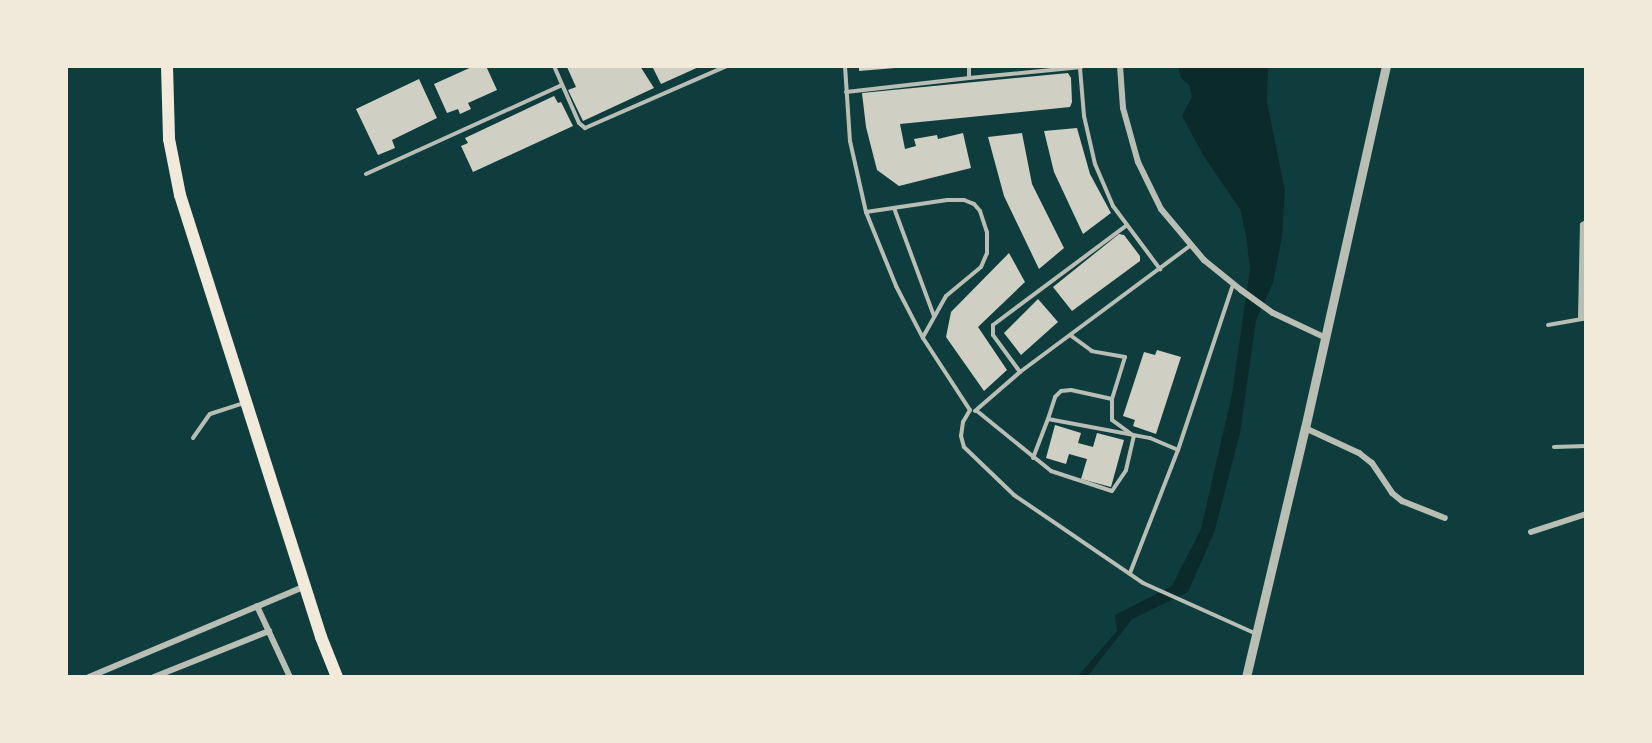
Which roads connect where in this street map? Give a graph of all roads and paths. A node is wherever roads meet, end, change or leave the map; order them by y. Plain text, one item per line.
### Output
1 (167, 66) edge
2 (554, 66) edge
3 (727, 66) edge
4 (844, 66) edge
5 (969, 66) edge
6 (1120, 66) edge
7 (1386, 66) edge
8 (1081, 67) edge
9 (969, 78) junction
10 (562, 85) junction
11 (846, 92) junction
12 (366, 174) dead end
13 (894, 208) junction
14 (866, 212) junction
15 (1586, 224) edge
16 (1127, 225) junction
17 (1191, 245) junction
18 (1160, 269) junction
19 (1234, 284) junction
20 (934, 316) junction
21 (1583, 318) edge
22 (1548, 325) dead end
23 (1071, 336) junction
24 (1324, 337) junction
25 (922, 338) junction
26 (1020, 372) junction
27 (1112, 399) junction
28 (246, 402) junction
29 (970, 410) junction
30 (977, 411) junction
31 (1048, 419) junction
32 (1305, 428) junction
33 (1134, 436) junction
34 (193, 438) dead end
35 (1586, 446) edge
36 (1554, 447) dead end
37 (1178, 450) junction
38 (1033, 458) junction
39 (1586, 514) edge
40 (1445, 518) dead end
41 (1531, 532) dead end
42 (1130, 573) junction
43 (306, 586) junction
44 (257, 606) junction
45 (268, 631) junction
46 (1254, 633) junction
47 (89, 677) edge
48 (154, 677) edge
49 (290, 677) edge
50 (337, 677) edge
51 (1246, 677) edge

1 - 28 main road
2 - 10 lane
3 - 10 lane
4 - 11 lane
5 - 9 lane
6 - 17 street
7 - 24 street
8 - 9 lane
8 - 16 lane
9 - 11 lane
10 - 12 lane
11 - 14 lane
13 - 14 lane
13 - 20 lane
13 - 20 lane
14 - 25 lane
15 - 21 street
16 - 18 lane
16 - 26 lane
17 - 18 lane
17 - 19 street
18 - 23 lane
19 - 24 street
19 - 37 lane
20 - 25 lane
21 - 22 lane
23 - 26 lane
23 - 27 lane
24 - 32 street
25 - 29 lane
26 - 30 lane
27 - 31 lane
27 - 33 lane
28 - 34 lane
28 - 43 main road
29 - 30 lane
29 - 42 lane
30 - 38 lane
31 - 33 lane
31 - 38 lane
32 - 40 street
32 - 46 street
33 - 37 lane
33 - 38 lane
35 - 36 lane
37 - 42 lane
39 - 41 street
42 - 46 lane
43 - 44 street
43 - 50 main road
44 - 45 street
44 - 47 street
45 - 48 street
45 - 49 street
46 - 51 street

